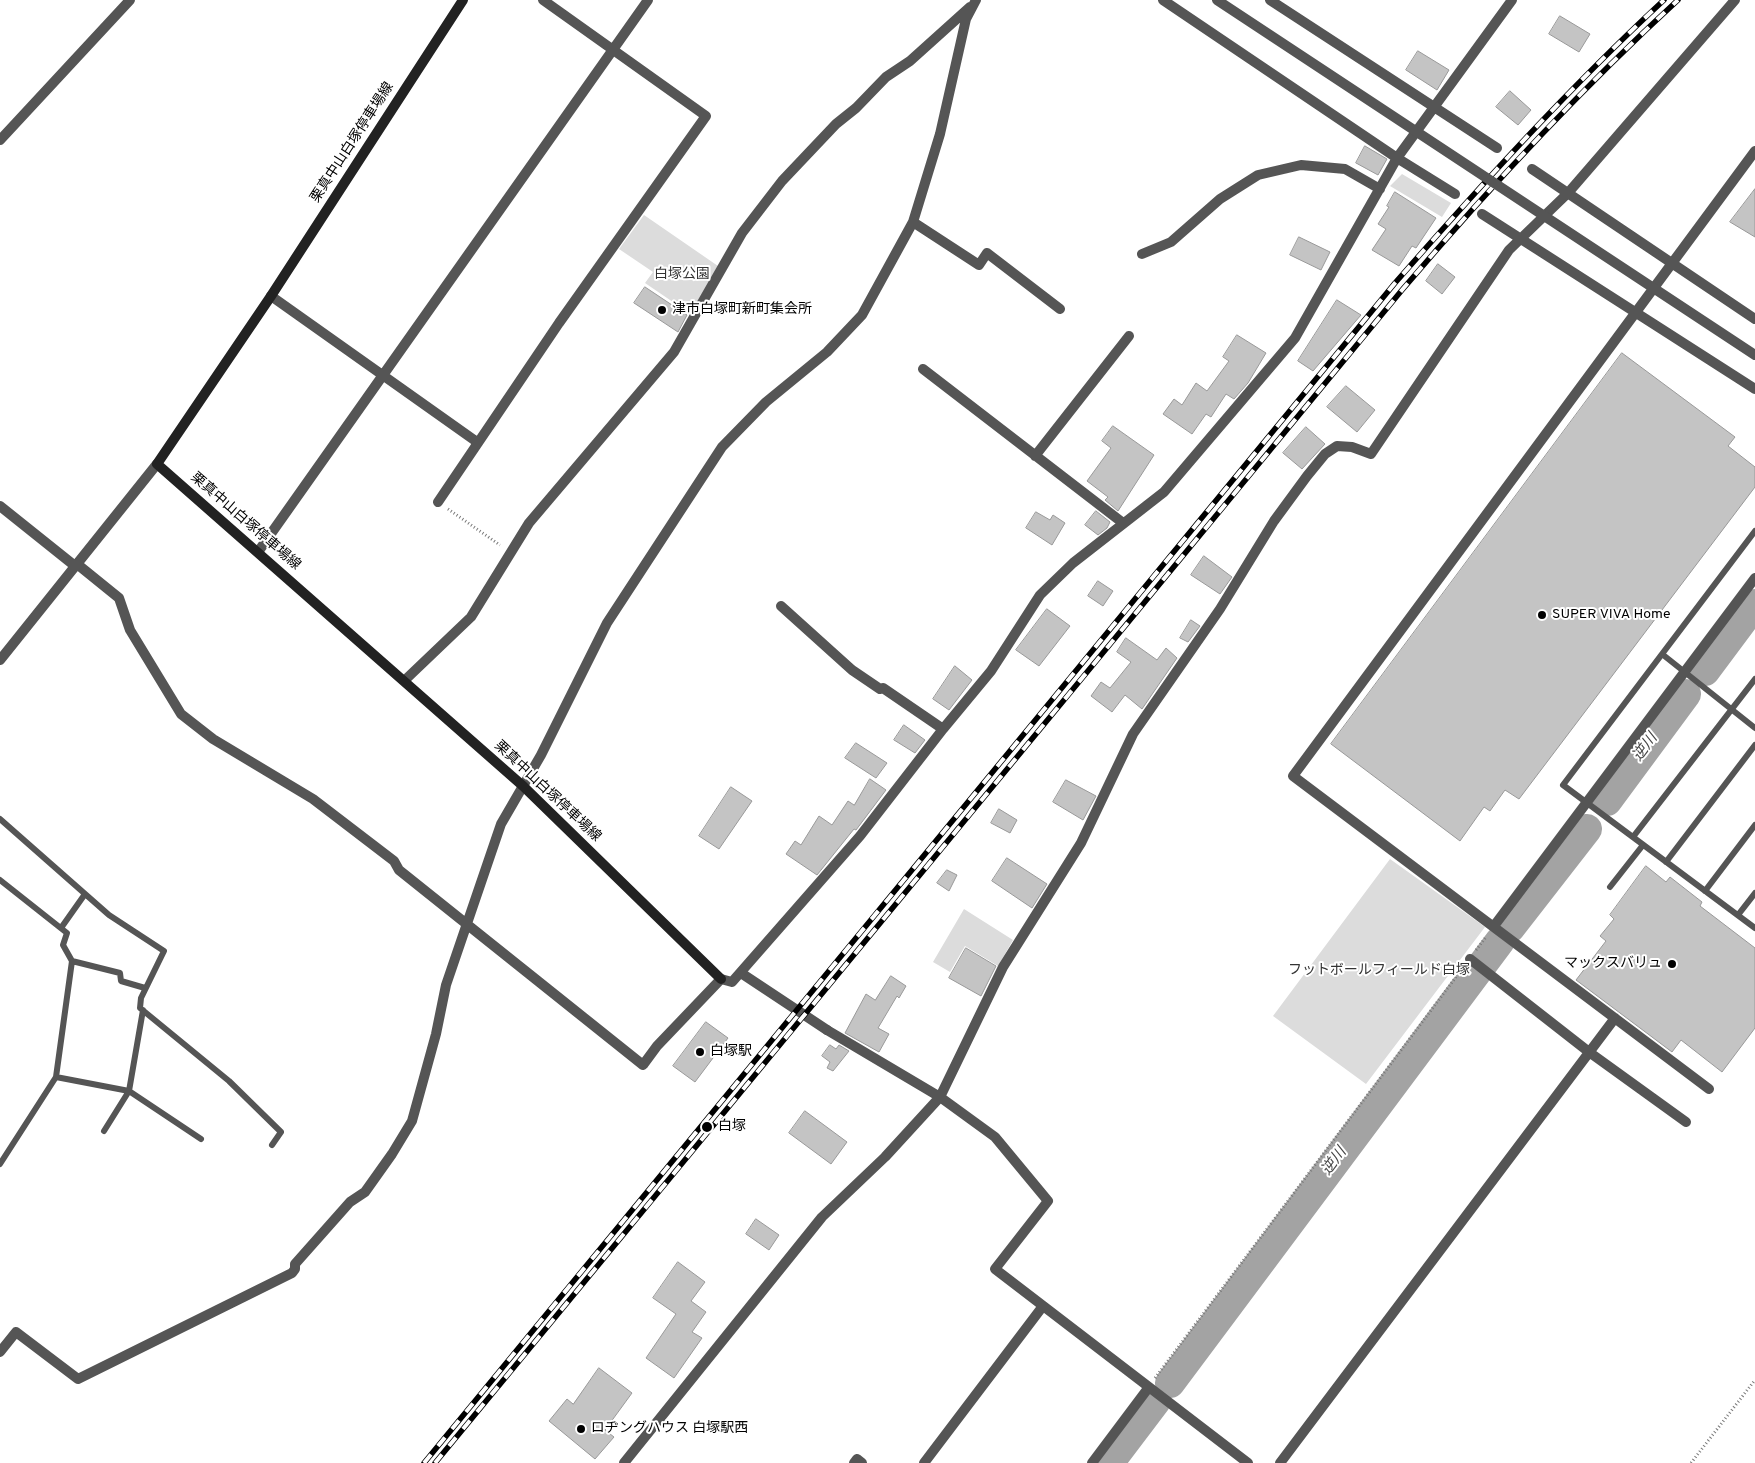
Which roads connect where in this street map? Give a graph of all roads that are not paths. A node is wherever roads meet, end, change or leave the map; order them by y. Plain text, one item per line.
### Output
1 (130, 0) edge
2 (463, 0) edge
3 (543, 0) edge
4 (648, 0) edge
5 (1163, 0) edge
6 (1217, 0) edge
7 (1270, 0) edge
8 (1512, 0) edge
9 (1735, 0) edge
10 (975, 2) edge
11 (613, 50) junction
12 (1433, 106) junction
13 (0, 140) edge
14 (1497, 148) dead end
15 (1755, 151) edge
16 (1397, 158) junction
17 (1532, 169) dead end
18 (1380, 189) junction
19 (1568, 192) junction
20 (1455, 194) dead end
21 (1482, 214) dead end
22 (913, 222) junction
23 (1520, 239) junction
24 (1142, 254) dead end
25 (1672, 262) junction
26 (271, 296) junction
27 (1060, 310) dead end
28 (1637, 313) junction
29 (1755, 319) edge
30 (1129, 336) dead end
31 (1755, 355) edge
32 (922, 369) dead end
33 (384, 375) junction
34 (1755, 389) edge
35 (477, 442) junction
36 (1035, 456) junction
37 (157, 464) junction
38 (438, 502) road end
39 (0, 506) edge
40 (1123, 523) junction
41 (1755, 531) edge
42 (258, 552) junction
43 (76, 565) junction
44 (1755, 578) edge
45 (781, 606) dead end
46 (1662, 654) junction
47 (0, 660) edge
48 (1684, 672) junction
49 (1755, 679) edge
50 (405, 680) junction
51 (1731, 710) junction
52 (1755, 728) edge
53 (943, 729) junction
54 (1755, 745) edge
55 (523, 786) junction
56 (1586, 803) junction
57 (0, 819) edge
58 (1755, 825) edge
59 (1633, 837) junction
60 (1643, 845) junction
61 (1666, 862) junction
62 (0, 880) edge
63 (1610, 887) dead end
64 (1705, 891) junction
65 (1755, 893) edge
66 (85, 894) junction
67 (1738, 915) junction
68 (468, 923) junction
69 (1494, 926) junction
70 (61, 928) junction
71 (1755, 928) edge
72 (1471, 959) road end
73 (72, 960) junction
74 (741, 973) junction
75 (721, 979) junction
76 (145, 988) junction
77 (142, 1010) junction
78 (1614, 1018) junction
79 (1589, 1052) junction
80 (56, 1078) junction
81 (1709, 1089) dead end
82 (129, 1091) junction
83 (940, 1097) junction
84 (1686, 1122) dead end
85 (104, 1131) dead end
86 (201, 1139) dead end
87 (272, 1145) dead end
88 (0, 1164) edge
89 (1043, 1306) junction
90 (0, 1352) edge
91 (1149, 1387) junction
92 (624, 1463) edge
93 (854, 1463) edge
94 (862, 1463) edge
95 (924, 1463) edge
96 (1092, 1463) edge
97 (1248, 1463) edge
98 (1280, 1463) edge

1 - 13 street
2 - 26 main road, 栗真中山白塚停車場線
3 - 11 street
4 - 11 street
5 - 16 street
6 - 31 street, bridge
7 - 12 street
8 - 12 street
9 - 19 street
10 - 22 street
10 - 50 street
11 - 33 street
11 - 35 street
12 - 14 street
12 - 16 street
15 - 25 street
16 - 18 street
16 - 20 street
17 - 19 street
18 - 24 street
18 - 40 street
19 - 23 street
19 - 25 street
21 - 23 street
22 - 27 street
22 - 55 street
23 - 28 street
23 - 83 street
25 - 28 street
25 - 29 street
26 - 33 street
26 - 37 main road, 栗真中山白塚停車場線
28 - 34 street
28 - 69 street
30 - 36 street
32 - 36 street
33 - 35 street
33 - 42 street
35 - 38 street
36 - 40 street
37 - 42 main road, 栗真中山白塚停車場線
37 - 43 street
39 - 43 street
40 - 53 street
41 - 46 lane
42 - 50 main road, 栗真中山白塚停車場線
43 - 47 street
43 - 68 street
44 - 48 street
45 - 53 street
46 - 48 lane
46 - 56 lane
48 - 51 lane
48 - 56 street
49 - 51 lane
50 - 55 main road, 栗真中山白塚停車場線
51 - 52 lane
51 - 59 lane
53 - 74 street
54 - 61 lane
55 - 68 street
55 - 75 main road, 栗真中山白塚停車場線
56 - 59 lane
56 - 69 street
57 - 66 lane
58 - 64 lane
59 - 60 lane
60 - 61 lane
60 - 63 lane
61 - 64 lane
62 - 70 lane
64 - 67 lane
65 - 67 lane
66 - 70 lane
66 - 76 lane
67 - 71 lane
68 - 75 street
68 - 90 street
69 - 78 street
70 - 73 lane
72 - 79 street
73 - 76 lane
73 - 80 lane
74 - 75 street
74 - 83 street
76 - 77 lane
77 - 82 lane
77 - 87 lane
78 - 79 street
78 - 81 street
79 - 84 street
79 - 98 street
80 - 82 lane
80 - 88 lane
82 - 85 lane
82 - 86 lane
83 - 89 street
83 - 92 street
89 - 91 street
89 - 95 street
91 - 96 street
91 - 97 street
93 - 94 street

